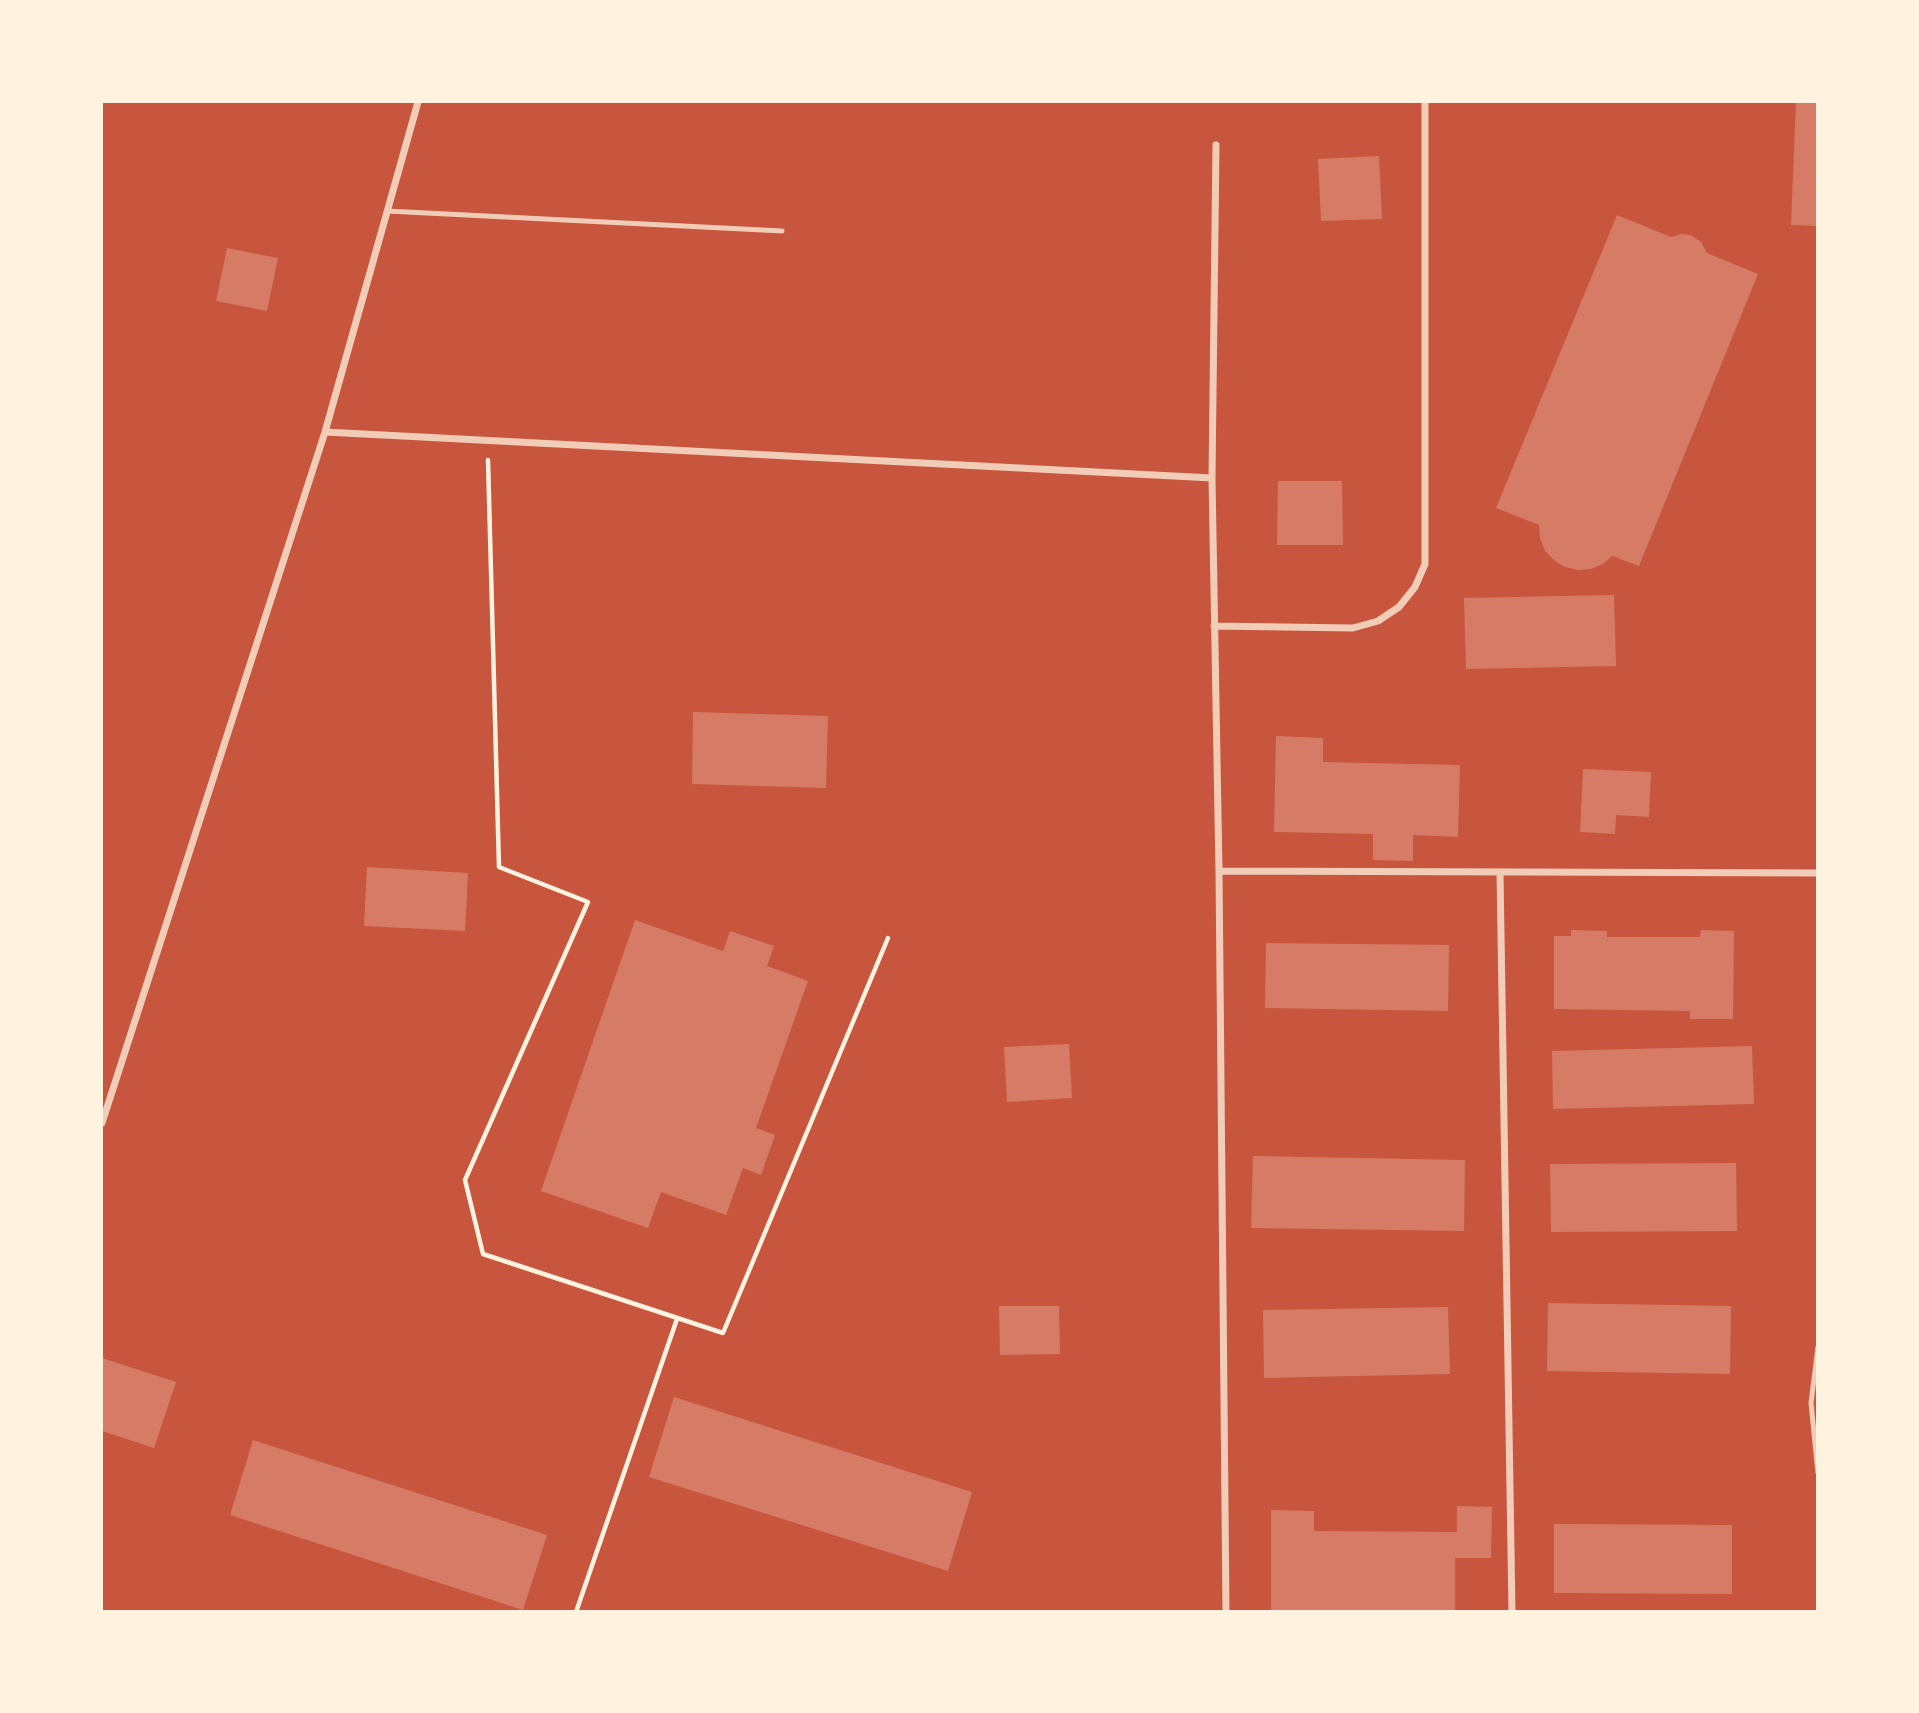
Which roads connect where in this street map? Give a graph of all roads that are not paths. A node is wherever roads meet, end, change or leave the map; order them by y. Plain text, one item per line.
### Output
1 (418, 102) edge
2 (1424, 102) edge
3 (1216, 145) dead end
4 (387, 211) junction
5 (782, 231) dead end
6 (325, 432) junction
7 (1212, 478) junction
8 (1214, 626) junction
9 (1219, 871) junction
10 (1500, 872) junction
11 (1818, 873) edge
12 (102, 1123) edge
13 (1818, 1347) edge
14 (1818, 1473) edge
15 (1226, 1612) edge
16 (1512, 1612) edge

1 - 4 street
2 - 8 street
3 - 7 street
4 - 5 lane
4 - 6 street
6 - 7 street
6 - 12 street
7 - 8 street
8 - 9 street
9 - 10 street
9 - 15 street
10 - 11 street
10 - 16 street
13 - 14 lane

